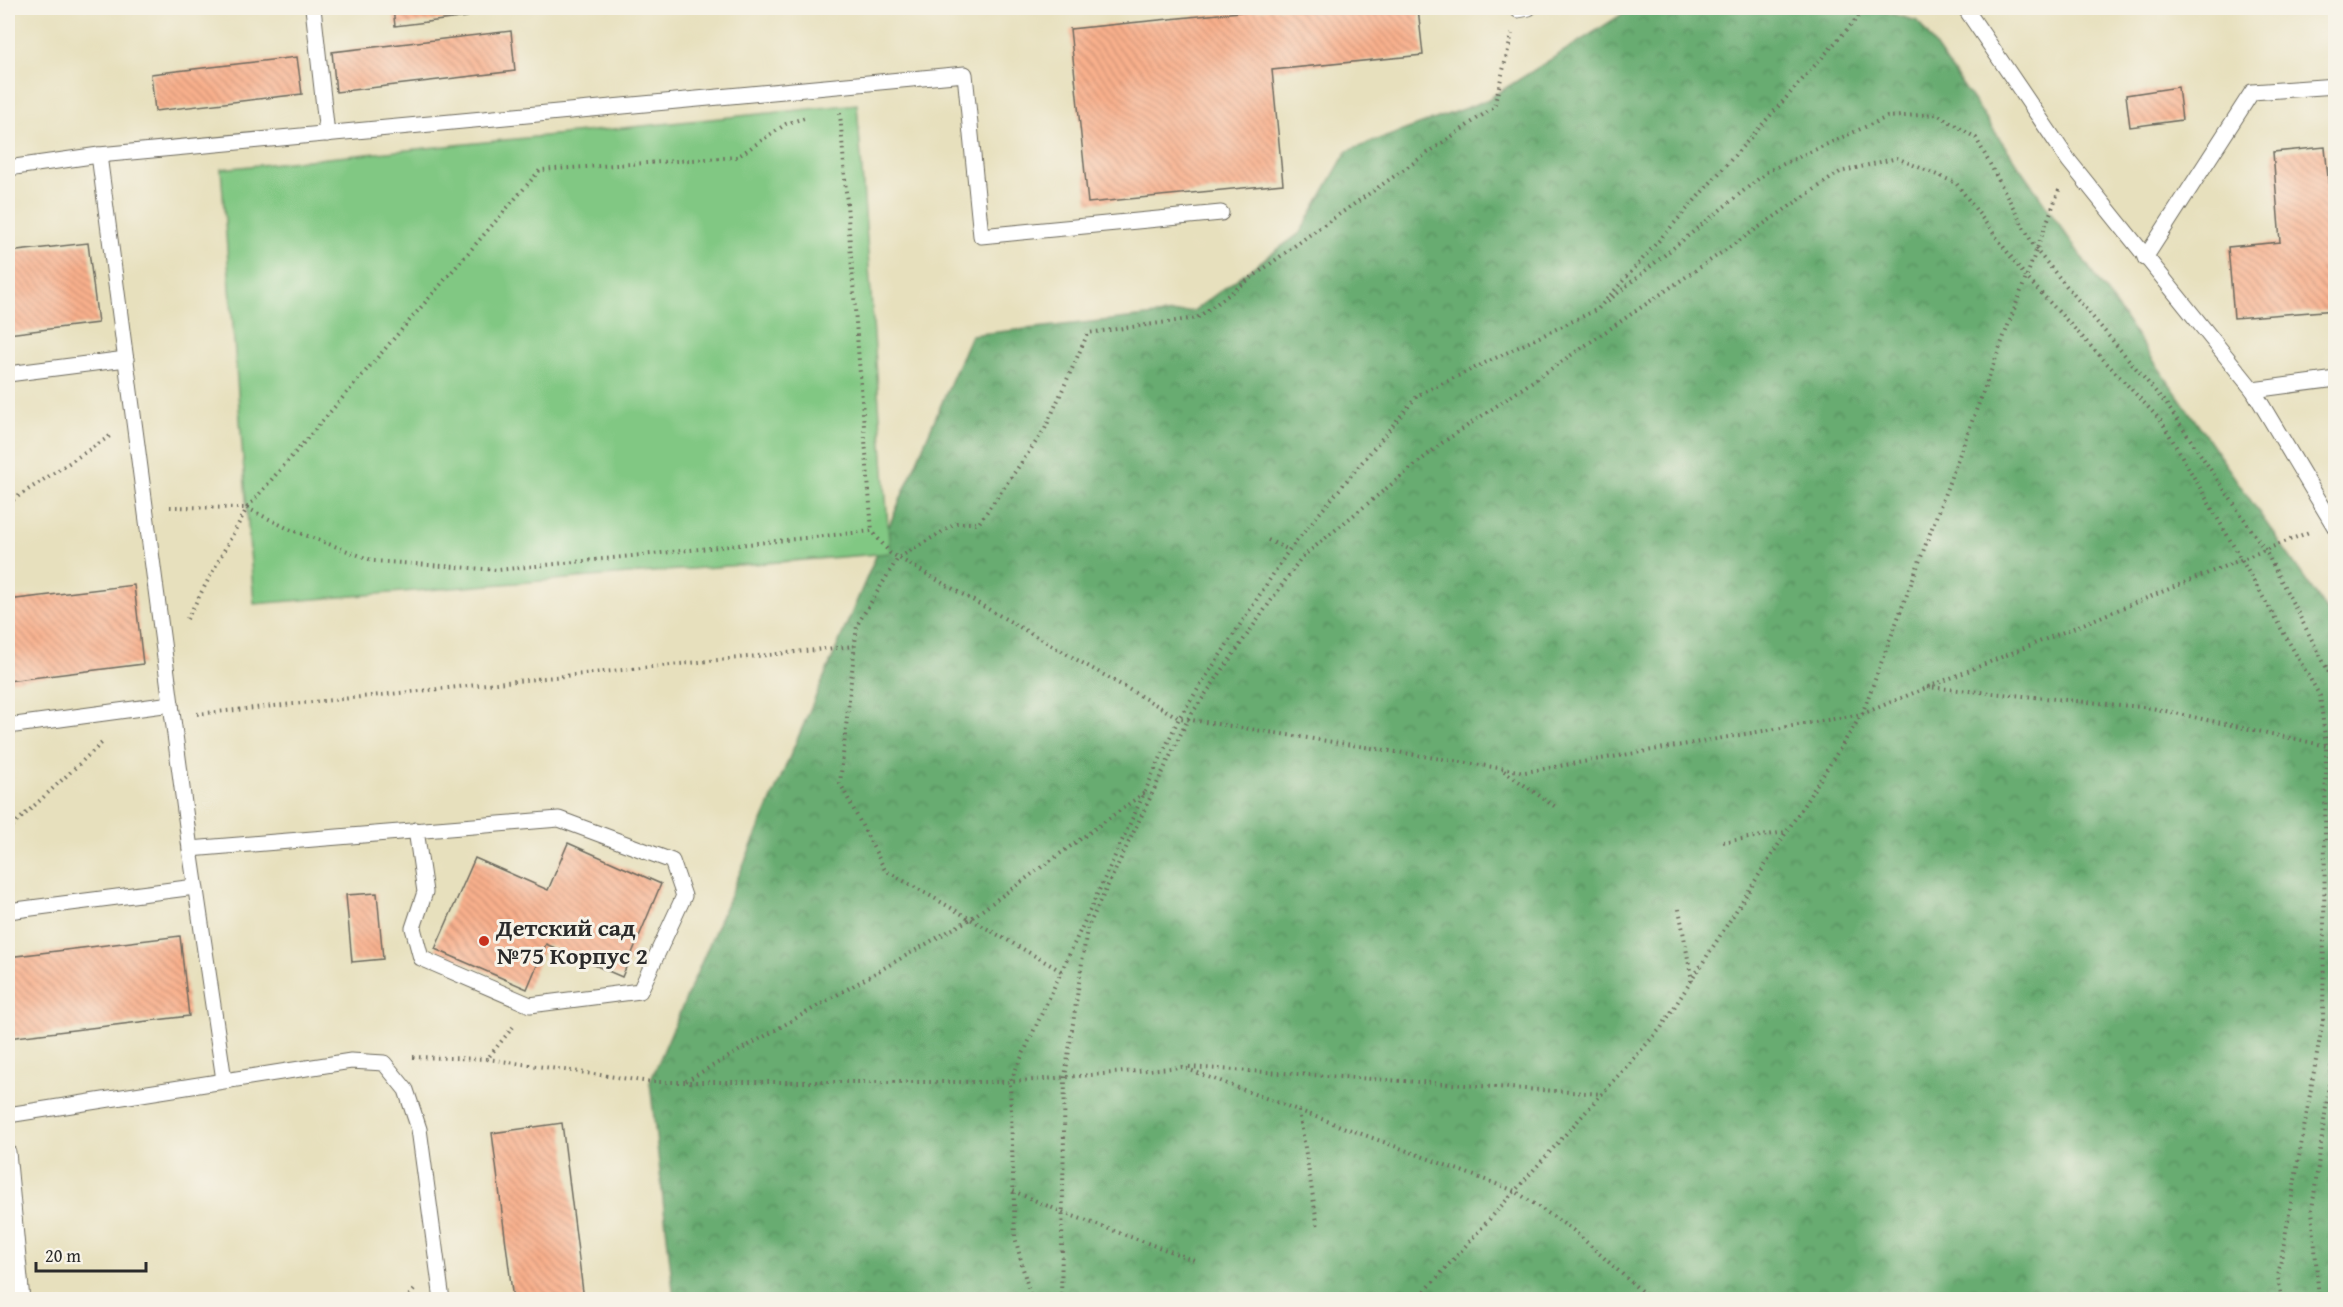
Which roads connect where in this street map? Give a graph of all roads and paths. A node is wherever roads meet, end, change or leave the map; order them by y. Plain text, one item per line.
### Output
1 (313, 8) edge
2 (1866, 8) edge
3 (1965, 8) edge
4 (1524, 9) edge
5 (2336, 86) edge
6 (839, 106) dead end
7 (818, 114) dead end
8 (327, 134) junction
9 (99, 155) junction
10 (2070, 161) junction
11 (8, 168) edge
12 (1221, 213) dead end
13 (2036, 250) junction
14 (2145, 258) junction
15 (2026, 277) junction
16 (1599, 309) junction
17 (126, 359) junction
18 (8, 374) edge
19 (2336, 379) edge
20 (2253, 390) junction
21 (134, 421) junction
22 (8, 503) edge
23 (145, 506) junction
24 (247, 508) junction
25 (2334, 526) edge
26 (872, 531) junction
27 (1268, 540) dead end
28 (1289, 550) junction
29 (2265, 550) junction
30 (898, 558) junction
31 (2240, 560) junction
32 (854, 646) junction
33 (165, 660) junction
34 (2336, 686) edge
35 (1927, 687) junction
36 (172, 710) junction
37 (1862, 714) junction
38 (1179, 718) junction
39 (1188, 719) junction
40 (8, 726) edge
41 (107, 738) dead end
42 (2326, 746) junction
43 (2336, 748) edge
44 (1501, 769) junction
45 (1144, 793) junction
46 (1557, 808) dead end
47 (8, 830) edge
48 (416, 830) junction
49 (1786, 832) junction
50 (1723, 842) dead end
51 (190, 849) junction
52 (195, 887) junction
53 (1679, 909) dead end
54 (8, 911) edge
55 (970, 919) junction
56 (1061, 971) junction
57 (2336, 980) edge
58 (1692, 981) junction
59 (530, 1005) junction
60 (487, 1059) junction
61 (384, 1063) junction
62 (1182, 1067) junction
63 (1065, 1077) junction
64 (224, 1080) junction
65 (684, 1082) junction
66 (1010, 1082) junction
67 (1602, 1094) junction
68 (1299, 1110) junction
69 (8, 1115) edge
70 (8, 1152) edge
71 (1013, 1191) junction
72 (1515, 1191) junction
73 (1062, 1212) junction
74 (1318, 1228) dead end
75 (1194, 1260) dead end
76 (22, 1299) edge
77 (442, 1299) edge
78 (1031, 1299) edge
79 (1061, 1299) edge
80 (1417, 1299) edge
81 (1651, 1299) edge
82 (2282, 1299) edge
83 (2319, 1299) edge

1 - 8 lane
2 - 16 path
3 - 10 lane
4 - 30 path
5 - 14 lane
6 - 26 path
7 - 24 path
8 - 9 lane
8 - 12 lane
9 - 11 lane
9 - 17 lane
10 - 13 path
10 - 14 lane
13 - 15 path
13 - 16 path
13 - 29 path
14 - 20 lane
15 - 31 path
15 - 37 path
15 - 39 path
16 - 28 path
17 - 18 lane
17 - 21 lane
19 - 20 lane
20 - 25 lane
21 - 22 path
21 - 23 lane
23 - 24 path
23 - 33 lane
24 - 26 path
24 - 33 path
25 - 29 path
26 - 30 path
27 - 28 path
28 - 38 path
29 - 31 path
29 - 34 path
30 - 32 path
30 - 38 path
31 - 35 path
31 - 42 path
32 - 36 path
32 - 55 path
33 - 36 lane
35 - 37 path
35 - 42 path
36 - 40 lane
36 - 51 lane
37 - 44 path
37 - 49 path
38 - 39 path
38 - 45 path
39 - 44 path
39 - 63 path
41 - 47 path
42 - 43 path
42 - 82 path
44 - 46 path
45 - 55 path
45 - 56 path
48 - 51 lane
48 - 59 lane
48 - 59 lane
49 - 50 path
49 - 58 path
51 - 52 lane
52 - 54 lane
52 - 64 lane
53 - 58 path
55 - 56 path
55 - 65 path
56 - 66 path
57 - 83 path
58 - 67 path
59 - 60 path
60 - 61 path
60 - 65 path
61 - 64 lane
61 - 77 lane
62 - 63 path
62 - 67 path
62 - 68 path
63 - 66 path
63 - 73 path
64 - 69 lane
65 - 66 path
66 - 71 path
67 - 72 path
68 - 72 path
68 - 74 path
70 - 76 lane
71 - 73 path
71 - 78 path
72 - 80 path
72 - 81 path
73 - 75 path
73 - 79 path

